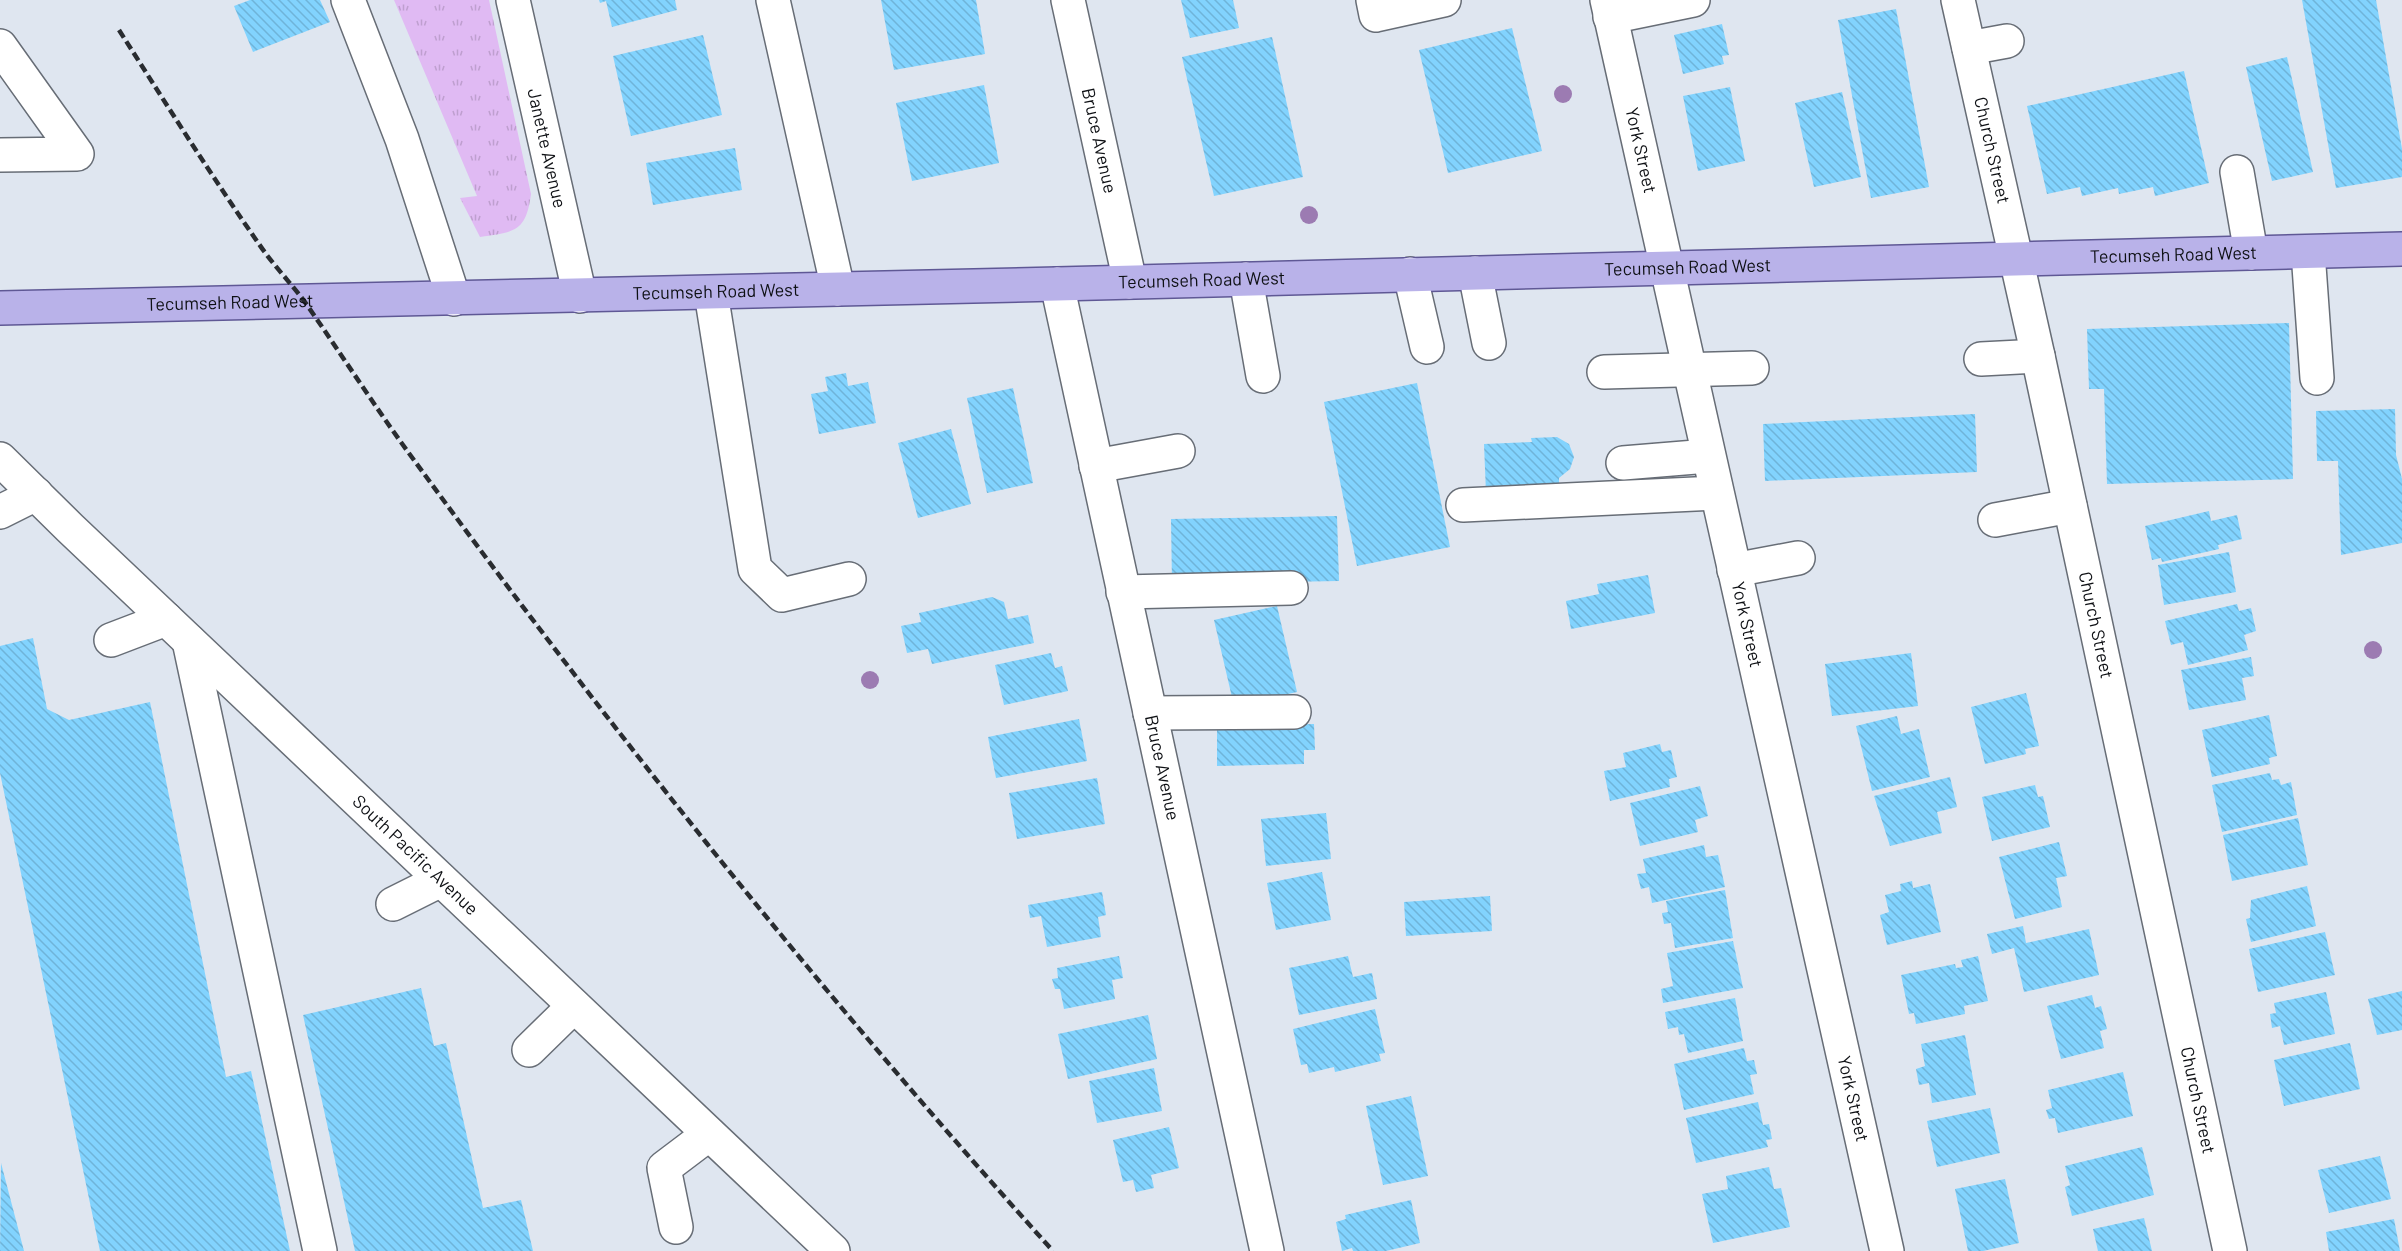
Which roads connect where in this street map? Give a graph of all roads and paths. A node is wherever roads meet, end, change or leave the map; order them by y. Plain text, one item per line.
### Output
1 (348, 0) edge
2 (513, 0) edge
3 (773, 0) edge
4 (1068, 0) edge
5 (1373, 0) edge
6 (1444, 0) edge
7 (1693, 0) edge
8 (1958, 0) edge
9 (1609, 9) edge
10 (2007, 41) dead end
11 (1969, 48) junction
12 (4, 56) edge
13 (0, 155) edge
14 (2237, 172) dead end
15 (2402, 249) edge
16 (2308, 252) junction
17 (2251, 253) junction
18 (2017, 260) junction
19 (1666, 267) junction
20 (1475, 273) junction
21 (1410, 274) junction
22 (1245, 279) junction
23 (1130, 282) junction
24 (1057, 284) junction
25 (838, 290) junction
26 (711, 293) junction
27 (580, 296) junction
28 (454, 299) junction
29 (0, 308) edge
30 (1489, 343) dead end
31 (1427, 347) dead end
32 (2038, 356) junction
33 (1981, 359) dead end
34 (1752, 368) dead end
35 (1689, 369) junction
36 (1604, 372) dead end
37 (1263, 376) dead end
38 (2317, 378) dead end
39 (1178, 451) dead end
40 (1708, 456) junction
41 (0, 459) edge
42 (1623, 464) dead end
43 (1096, 466) junction
44 (36, 494) junction
45 (1716, 494) junction
46 (1463, 505) dead end
47 (2070, 506) junction
48 (0, 512) edge
49 (1995, 520) dead end
50 (1798, 558) dead end
51 (1734, 570) junction
52 (849, 579) dead end
53 (1291, 588) dead end
54 (1123, 592) junction
55 (178, 630) junction
56 (111, 640) dead end
57 (1294, 711) dead end
58 (1150, 713) junction
59 (441, 880) junction
60 (393, 904) dead end
61 (574, 1006) junction
62 (529, 1050) dead end
63 (709, 1134) junction
64 (676, 1227) dead end
65 (320, 1251) edge
66 (833, 1251) edge
67 (1267, 1251) edge
68 (1887, 1251) edge
69 (2230, 1251) edge

1 - 28 street
2 - 27 street, Janette Avenue
3 - 25 street
4 - 23 street, Bruce Avenue
5 - 6 street
7 - 9 street
8 - 11 street, Church Street
9 - 19 street, York Street
10 - 11 street
11 - 18 street, Church Street
12 - 13 street
14 - 17 street
15 - 16 main road, Tecumseh Road West
16 - 17 main road, Tecumseh Road West
16 - 38 street
17 - 18 main road, Tecumseh Road West
18 - 19 main road, Tecumseh Road West
18 - 32 street, Church Street
19 - 20 main road, Tecumseh Road West
19 - 35 street, York Street
20 - 21 main road, Tecumseh Road West
20 - 30 street
21 - 22 main road, Tecumseh Road West
21 - 31 street
22 - 23 main road, Tecumseh Road West
22 - 37 street
23 - 24 main road, Tecumseh Road West
24 - 25 main road, Tecumseh Road West
24 - 43 street, Bruce Avenue
25 - 26 main road, Tecumseh Road West
26 - 27 main road, Tecumseh Road West
26 - 52 street
27 - 28 main road, Tecumseh Road West
28 - 29 main road, Tecumseh Road West
32 - 33 street
32 - 47 street, Church Street
34 - 35 street
35 - 36 street
35 - 40 street, York Street
39 - 43 street
40 - 42 street
40 - 45 street, York Street
41 - 44 street, South Pacific Avenue
43 - 54 street, Bruce Avenue
44 - 48 street
44 - 55 street, South Pacific Avenue
45 - 46 street
45 - 51 street, York Street
47 - 49 street
47 - 69 street, Church Street
50 - 51 street
51 - 68 street, York Street
53 - 54 street
54 - 58 street, Bruce Avenue
55 - 56 street
55 - 59 street, South Pacific Avenue
55 - 65 street
57 - 58 street
58 - 67 street, Bruce Avenue
59 - 60 street
59 - 61 street, South Pacific Avenue
61 - 62 street
61 - 63 street, South Pacific Avenue
63 - 64 street
63 - 66 street, South Pacific Avenue

